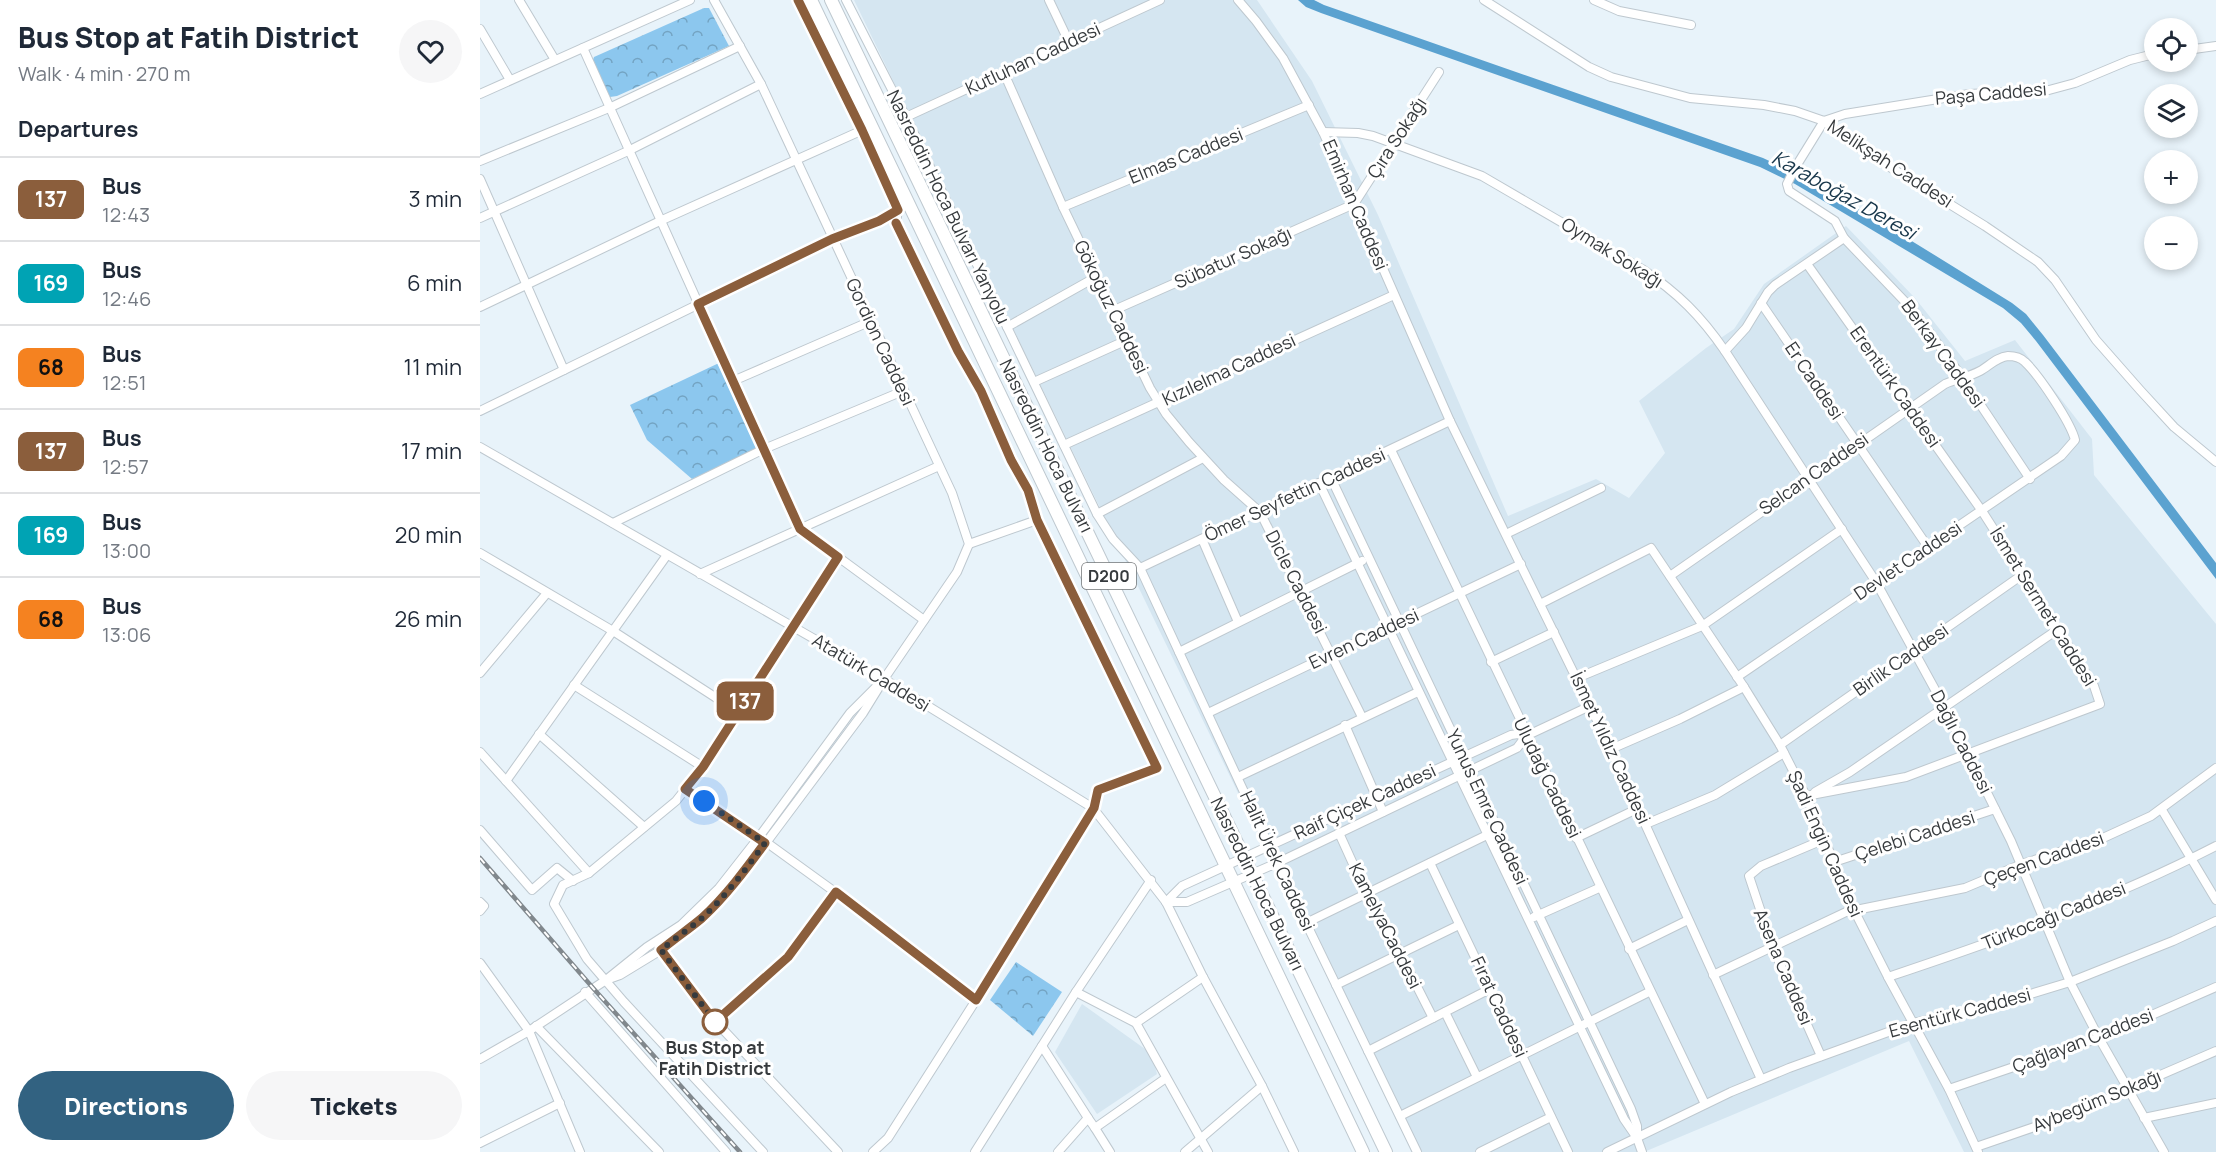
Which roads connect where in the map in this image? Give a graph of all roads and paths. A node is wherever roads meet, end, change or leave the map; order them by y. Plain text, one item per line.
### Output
1 (519, 0) edge
2 (690, 0) edge
3 (714, 0) edge
4 (798, 0) edge
5 (811, 0) edge
6 (831, 0) edge
7 (846, 0) edge
8 (1049, 0) edge
9 (1160, 0) edge
10 (1238, 0) edge
11 (1594, 0) edge
12 (1488, 1) edge
13 (1691, 25) dead end
14 (480, 29) edge
15 (1070, 42) junction
16 (740, 46) junction
17 (2216, 46) edge
18 (583, 48) junction
19 (2198, 48) edge
20 (2144, 56) edge
21 (555, 60) junction
22 (1439, 72) dead end
23 (1004, 73) junction
24 (510, 80) junction
25 (761, 84) junction
26 (480, 94) edge
27 (1309, 105) junction
28 (609, 108) junction
29 (906, 117) junction
30 (1824, 121) junction
31 (866, 128) junction
32 (1323, 132) junction
33 (1394, 144) junction
34 (628, 151) junction
35 (795, 160) junction
36 (480, 161) edge
37 (480, 179) edge
38 (1353, 204) junction
39 (903, 207) junction
40 (1063, 207) junction
41 (494, 211) junction
42 (480, 218) edge
43 (660, 221) junction
44 (1845, 238) junction
45 (832, 239) junction
46 (1807, 264) junction
47 (1096, 277) junction
48 (526, 285) junction
49 (1394, 295) junction
50 (1761, 303) junction
51 (698, 304) junction
52 (480, 307) edge
53 (1112, 311) junction
54 (871, 321) junction
55 (1007, 327) junction
56 (1127, 340) junction
57 (1725, 351) junction
58 (564, 370) junction
59 (1962, 378) junction
60 (733, 381) junction
61 (1034, 382) junction
62 (903, 391) junction
63 (1158, 403) junction
64 (1909, 407) junction
65 (480, 411) edge
66 (1450, 421) junction
67 (2075, 440) joint
68 (1857, 444) junction
69 (1064, 445) junction
70 (480, 447) edge
71 (764, 449) junction
72 (1391, 450) junction
73 (1203, 458) junction
74 (2216, 462) edge
75 (939, 466) junction
76 (1330, 478) junction
77 (1808, 478) junction
78 (2030, 479) junction
79 (1319, 483) junction
80 (1601, 488) dead end
81 (1982, 511) junction
82 (1260, 512) junction
83 (1097, 514) junction
84 (1037, 520) junction
85 (612, 523) junction
86 (800, 529) junction
87 (1842, 529) junction
88 (1506, 534) junction
89 (1202, 539) junction
90 (969, 544) junction
91 (1928, 547) junction
92 (481, 555) edge
93 (667, 555) junction
94 (838, 557) junction
95 (1367, 558) junction
96 (1357, 563) junction
97 (1521, 564) junction
98 (1140, 568) junction
99 (700, 574) junction
100 (2022, 575) junction
101 (1670, 576) junction
102 (1876, 582) junction
103 (1300, 591) junction
104 (547, 593) junction
105 (1458, 594) junction
106 (1540, 604) junction
107 (924, 620) junction
108 (1238, 622) junction
109 (1399, 622) junction
110 (792, 626) junction
111 (1702, 626) junction
112 (1388, 628) junction
113 (2058, 630) junction
114 (613, 631) junction
115 (1554, 632) junction
116 (1913, 651) junction
117 (1179, 652) junction
118 (1332, 654) junction
119 (1491, 662) junction
120 (480, 673) edge
121 (1737, 677) junction
122 (1577, 678) junction
123 (884, 679) junction
124 (574, 685) junction
125 (1744, 687) junction
126 (1418, 692) junction
127 (1590, 706) junction
128 (1944, 706) junction
129 (738, 712) junction
130 (1208, 713) junction
131 (1362, 717) junction
132 (1345, 725) junction
133 (539, 734) junction
134 (1526, 736) junction
135 (1782, 748) junction
136 (1611, 749) junction
137 (480, 752) edge
138 (1968, 753) junction
139 (1463, 757) junction
140 (1452, 762) junction
141 (703, 767) junction
142 (2216, 768) edge
143 (1470, 771) junction
144 (1458, 776) junction
145 (1238, 777) junction
146 (506, 781) junction
147 (685, 789) junction
148 (1806, 796) junction
149 (1376, 797) junction
150 (1094, 808) junction
151 (1639, 808) junction
152 (1995, 809) junction
153 (2162, 810) junction
154 (1383, 812) junction
155 (1646, 824) junction
156 (644, 827) junction
157 (480, 830) edge
158 (1339, 833) junction
159 (1487, 835) junction
160 (1576, 838) junction
161 (762, 840) junction
162 (1825, 840) junction
163 (1269, 846) junction
164 (2216, 846) edge
165 (1244, 858) junction
166 (2191, 859) junction
167 (1834, 862) junction
168 (1277, 863) junction
169 (1430, 863) junction
170 (2022, 864) junction
171 (1226, 866) junction
172 (589, 873) junction
173 (1252, 874) junction
174 (1151, 880) junction
175 (573, 881) junction
176 (1233, 882) junction
177 (1599, 888) junction
178 (836, 892) junction
179 (1369, 892) junction
180 (2216, 900) edge
181 (480, 902) edge
182 (1166, 902) junction
183 (1854, 910) junction
184 (480, 911) edge
185 (1538, 915) junction
186 (1528, 920) junction
187 (1688, 920) junction
188 (2216, 921) edge
189 (2044, 922) junction
190 (1306, 923) junction
191 (1459, 925) junction
192 (654, 942) junction
193 (1773, 948) junction
194 (1629, 949) junction
195 (661, 950) junction
196 (1400, 954) junction
197 (480, 963) edge
198 (1713, 975) junction
199 (1203, 977) junction
200 (1888, 977) junction
201 (606, 980) junction
202 (2070, 982) junction
203 (1336, 985) junction
204 (2216, 987) edge
205 (1490, 990) junction
206 (585, 992) junction
207 (1076, 992) junction
208 (1649, 992) junction
209 (976, 1000) junction
210 (1445, 1012) junction
211 (1433, 1018) junction
212 (715, 1022) junction
213 (1589, 1022) junction
214 (1136, 1023) junction
215 (1913, 1023) junction
216 (1580, 1027) junction
217 (532, 1029) junction
218 (2099, 1038) junction
219 (1042, 1046) junction
220 (1368, 1051) junction
221 (2216, 1051) edge
222 (1521, 1055) junction
223 (1821, 1056) junction
224 (480, 1059) edge
225 (1477, 1077) junction
226 (1166, 1078) junction
227 (1761, 1079) junction
228 (1262, 1086) junction
229 (1949, 1089) junction
230 (2128, 1089) junction
231 (560, 1103) junction
232 (2216, 1103) edge
233 (1705, 1104) junction
234 (1400, 1116) junction
235 (1551, 1117) junction
236 (1088, 1118) junction
237 (2144, 1118) junction
238 (1095, 1128) junction
239 (1637, 1138) junction
240 (1201, 1140) junction
241 (480, 1143) edge
242 (1494, 1149) edge
243 (1977, 1150) edge
244 (580, 1152) edge
245 (659, 1152) edge
246 (726, 1152) edge
247 (763, 1152) edge
248 (838, 1152) edge
249 (873, 1152) edge
250 (975, 1152) edge
251 (1058, 1152) edge
252 (1110, 1152) edge
253 (1185, 1152) edge
254 (1208, 1152) edge
255 (1294, 1152) edge
256 (1363, 1152) edge
257 (1386, 1152) edge
258 (1417, 1152) edge
259 (1480, 1152) edge
260 (1568, 1152) edge
261 (1607, 1152) edge
262 (1642, 1152) edge
263 (2164, 1152) edge

1 - 21 street
2 - 18 street
3 - 16 street, Gordion Caddesi
4 - 31 street
5 - 31 highway, Nasreddin Hoca Bulvarı / D200
6 - 165 highway, Nasreddin Hoca Bulvarı / D200
7 - 29 street, Nasreddin Hoca Bulvarı Yanyolu
8 - 15 street
9 - 15 street, Kutluhan Caddesi
10 - 27 street, Emirhan Caddesi
11 - 13 street
12 - 30 street, Melikşah Caddesi
14 - 24 street
15 - 23 street, Kutluhan Caddesi
16 - 25 street, Gordion Caddesi
16 - 28 street
17 - 19 street
18 - 21 street
18 - 28 street
20 - 30 street, Paşa Caddesi
21 - 24 street
22 - 33 street, Çıra Sokağı
23 - 29 street, Kutluhan Caddesi
23 - 40 street, Gökoğuz Caddesi
24 - 26 street
25 - 34 street
25 - 35 street, Gordion Caddesi
27 - 32 street, Emirhan Caddesi
27 - 40 street, Elmas Caddesi
28 - 34 street
28 - 36 street
29 - 55 street, Nasreddin Hoca Bulvarı Yanyolu
30 - 44 street, Berkay Caddesi
30 - 74 street, Melikşah Caddesi
31 - 35 street
31 - 39 highway, Nasreddin Hoca Bulvarı / D200
32 - 33 street, Oymak Sokağı
32 - 38 street, Emirhan Caddesi
33 - 38 street, Çıra Sokağı
33 - 57 street, Oymak Sokağı
34 - 41 street
34 - 43 street
35 - 43 street
35 - 45 street, Gordion Caddesi
37 - 41 street
38 - 49 street, Emirhan Caddesi
38 - 53 street, Sübatur Sokağı
39 - 45 street
39 - 84 street
39 - 171 highway, Nasreddin Hoca Bulvarı / D200
40 - 47 street, Gökoğuz Caddesi
41 - 42 street
41 - 48 street
43 - 48 street
43 - 51 street
44 - 46 street
44 - 59 street, Berkay Caddesi
45 - 51 street
45 - 54 street, Gordion Caddesi
46 - 50 street
46 - 64 street, Erentürk Caddesi
47 - 53 street, Gökoğuz Caddesi
47 - 55 street
48 - 52 street
48 - 58 street
49 - 63 street, Kızılelma Caddesi
49 - 66 street, Emirhan Caddesi
50 - 57 street
50 - 68 street, Er Caddesi
51 - 58 street
51 - 60 street
53 - 56 street, Gökoğuz Caddesi
54 - 60 street
54 - 62 street, Gordion Caddesi
55 - 61 street, Nasreddin Hoca Bulvarı Yanyolu
56 - 61 street
56 - 63 street, Gökoğuz Caddesi
57 - 77 street, Dağlı Caddesi
58 - 65 street
59 - 64 street, Selcan Caddesi
59 - 67 street, Selcan Caddesi
59 - 78 street, Berkay Caddesi
60 - 71 street
61 - 69 street, Nasreddin Hoca Bulvarı Yanyolu
62 - 71 street
62 - 75 street, Gordion Caddesi
63 - 69 street, Kızılelma Caddesi
63 - 73 street, Gökoğuz Caddesi
64 - 68 street, Selcan Caddesi
64 - 81 street, Erentürk Caddesi
66 - 72 street, Ömer Seyfettin Caddesi
66 - 88 street, İsmet Yıldız Caddesi
67 - 78 street, Devlet Caddesi
68 - 77 street, Selcan Caddesi
68 - 91 street, Er Caddesi
69 - 83 street, Nasreddin Hoca Bulvarı Yanyolu
70 - 85 street, Atatürk Caddesi
71 - 85 street
71 - 86 street
72 - 76 street, Ömer Seyfettin Caddesi
72 - 105 street, Uludağ Caddesi
73 - 82 street, Gökoğuz Caddesi
73 - 83 street
75 - 86 street
75 - 90 street, Gordion Caddesi
76 - 79 street, Ömer Seyfettin Caddesi
76 - 95 street, Yunus Emre Caddesi
77 - 87 street, Dağlı Caddesi
77 - 101 street, Selcan Caddesi
78 - 81 street, Devlet Caddesi
79 - 82 street, Ömer Seyfettin Caddesi
79 - 96 street, Yunus Emre Caddesi
80 - 88 street
81 - 91 street, Devlet Caddesi
81 - 100 street, İsmet Sermet Caddesi
82 - 89 street, Ömer Seyfettin Caddesi
82 - 103 street, Dicle Caddesi
83 - 98 street, Nasreddin Hoca Bulvarı Yanyolu
84 - 90 street
84 - 150 street
85 - 93 street, Atatürk Caddesi
86 - 94 street
86 - 99 street
87 - 102 street, Dağlı Caddesi
87 - 111 street
88 - 97 street, İsmet Yıldız Caddesi
89 - 98 street, Ömer Seyfettin Caddesi
89 - 108 street
90 - 107 street
91 - 102 street, Devlet Caddesi
92 - 104 street
93 - 99 street, Atatürk Caddesi
93 - 114 street
94 - 107 street
94 - 110 street
95 - 96 street
95 - 109 street, Yunus Emre Caddesi
96 - 103 street
96 - 112 street, Yunus Emre Caddesi
97 - 105 street, Evren Caddesi
97 - 106 street, İsmet Yıldız Caddesi
98 - 117 street, Halit Ürek Caddesi
99 - 110 street, Atatürk Caddesi
100 - 113 street, İsmet Sermet Caddesi
100 - 116 street, Birlik Caddesi
101 - 106 street, Şadi Engin Caddesi
101 - 111 street, Şadi Engin Caddesi
102 - 116 street, Dağlı Caddesi
102 - 121 street, Devlet Caddesi
103 - 108 street
103 - 118 street, Dicle Caddesi
104 - 114 street
104 - 120 street
105 - 109 street, Evren Caddesi
105 - 119 street, Uludağ Caddesi
106 - 115 street, İsmet Yıldız Caddesi
107 - 123 street
108 - 117 street
109 - 112 street, Evren Caddesi
109 - 139 street, Yunus Emre Caddesi
110 - 123 street, Atatürk Caddesi
110 - 129 street
111 - 121 street, Şadi Engin Caddesi
111 - 122 street
112 - 118 street, Evren Caddesi
112 - 126 street, Yunus Emre Caddesi
113 - 128 street
113 - 138 street, İsmet Sermet Caddesi
114 - 124 street
114 - 129 street
115 - 119 street
115 - 122 street, İsmet Yıldız Caddesi
116 - 128 street, Dağlı Caddesi
116 - 135 street, Birlik Caddesi
117 - 130 street, Halit Ürek Caddesi
118 - 130 street, Evren Caddesi
118 - 131 street, Dicle Caddesi
119 - 134 street, Uludağ Caddesi
121 - 125 street, Şadi Engin Caddesi
122 - 127 street, İsmet Yıldız Caddesi
123 - 150 street, Atatürk Caddesi
123 - 161 street
124 - 133 street
124 - 141 street
125 - 135 street, Şadi Engin Caddesi
125 - 136 street
126 - 131 street
126 - 140 street, Yunus Emre Caddesi
127 - 134 street, Raif Çiçek Caddesi
127 - 136 street, İsmet Yıldız Caddesi
128 - 138 street, Dağlı Caddesi
128 - 148 street
129 - 141 street
130 - 145 street, Halit Ürek Caddesi
131 - 132 street
132 - 145 street
132 - 149 street
133 - 146 street
133 - 156 street
134 - 139 street, Raif Çiçek Caddesi
134 - 143 street, Raif Çiçek Caddesi
134 - 160 street, Uludağ Caddesi
135 - 148 street, Şadi Engin Caddesi
135 - 155 street, Birlik Caddesi
136 - 151 street, İsmet Yıldız Caddesi
137 - 146 street
138 - 148 street
138 - 152 street, Dağlı Caddesi
139 - 140 street, Raif Çiçek Caddesi
139 - 143 street, Yunus Emre Caddesi
140 - 144 street, Yunus Emre Caddesi
140 - 149 street, Raif Çiçek Caddesi
141 - 147 street
142 - 153 street, Çeçen Caddesi
143 - 144 street, Raif Çiçek Caddesi
143 - 185 street, Yunus Emre Caddesi
144 - 154 street, Raif Çiçek Caddesi
144 - 159 street, Yunus Emre Caddesi
145 - 163 street, Halit Ürek Caddesi
146 - 172 street
147 - 156 street
147 - 161 street
148 - 162 street, Şadi Engin Caddesi
149 - 154 street
149 - 163 street, Raif Çiçek Caddesi
150 - 174 street, Atatürk Caddesi
150 - 209 street
151 - 155 street, İsmet Yıldız Caddesi
151 - 160 street
152 - 167 street, Çelebi Caddesi
152 - 170 street, Dağlı Caddesi
153 - 166 street
153 - 170 street, Çeçen Caddesi
154 - 158 street, Raif Çiçek Caddesi
155 - 187 street, İsmet Yıldız Caddesi
156 - 172 street
157 - 175 street
158 - 168 street, Raif Çiçek Caddesi
158 - 179 street, KamelyaCaddesi
159 - 169 street
159 - 186 street, Yunus Emre Caddesi
160 - 177 street, Uludağ Caddesi
161 - 178 street
161 - 192 street
161 - 195 street
162 - 167 street, Şadi Engin Caddesi
162 - 193 street, Asena Caddesi
163 - 165 street, Raif Çiçek Caddesi
163 - 168 street, Halit Ürek Caddesi
164 - 166 street, Türkocağı Caddesi
165 - 171 street, Raif Çiçek Caddesi
165 - 173 highway, Nasreddin Hoca Bulvarı / D200
166 - 180 street
166 - 189 street, Türkocağı Caddesi
167 - 183 street, Şadi Engin Caddesi
168 - 173 street, Raif Çiçek Caddesi
168 - 190 street, Halit Ürek Caddesi
169 - 179 street
169 - 191 street, Fırat Caddesi
170 - 183 street, Çeçen Caddesi
170 - 189 street, Dağlı Caddesi
171 - 176 highway, Nasreddin Hoca Bulvarı / D200
171 - 182 street, Raif Çiçek Caddesi
172 - 175 street
173 - 176 street, Raif Çiçek Caddesi
173 - 257 highway, Nasreddin Hoca Bulvarı / D200
174 - 182 street, Atatürk Caddesi
174 - 207 street
175 - 201 street
176 - 182 street, Raif Çiçek Caddesi
176 - 256 highway, Nasreddin Hoca Bulvarı / D200
177 - 185 street
177 - 194 street, Uludağ Caddesi
178 - 209 street
178 - 212 street
179 - 190 street
179 - 196 street, KamelyaCaddesi
181 - 184 street
182 - 199 street, Atatürk Caddesi
183 - 193 street, Çeçen Caddesi
183 - 200 street, Şadi Engin Caddesi
185 - 186 street
185 - 213 street, Yunus Emre Caddesi
186 - 216 street, Yunus Emre Caddesi
187 - 194 street
187 - 198 street, İsmet Yıldız Caddesi
188 - 202 street, Esentürk Caddesi
189 - 200 street, Türkocağı Caddesi
189 - 202 street, Dağlı Caddesi
190 - 203 street, Halit Ürek Caddesi
191 - 196 street
191 - 205 street, Fırat Caddesi
192 - 195 street
192 - 201 street
193 - 198 street, Çeçen Caddesi
193 - 223 street, Asena Caddesi
194 - 208 street, Uludağ Caddesi
195 - 201 street
195 - 212 street
196 - 203 street
196 - 211 street, KamelyaCaddesi
197 - 217 street
198 - 227 street, İsmet Yıldız Caddesi
199 - 214 street
199 - 228 street, Atatürk Caddesi
200 - 215 street, Şadi Engin Caddesi
201 - 206 street
201 - 247 street
202 - 215 street, Esentürk Caddesi
202 - 218 street, Dağlı Caddesi
203 - 220 street, Halit Ürek Caddesi
204 - 218 street, Çağlayan Caddesi
205 - 210 street
205 - 222 street, Fırat Caddesi
206 - 217 street
206 - 246 street
207 - 214 street
207 - 219 street
208 - 213 street
208 - 233 street, Uludağ Caddesi
209 - 249 street
210 - 211 street
210 - 225 street
211 - 220 street
212 - 248 street
213 - 216 street
213 - 239 street, Yunus Emre Caddesi
214 - 226 street
215 - 223 street, Esentürk Caddesi
215 - 229 street, Şadi Engin Caddesi
216 - 222 street
216 - 239 street, Yunus Emre Caddesi
217 - 224 street
217 - 231 street
217 - 245 street
218 - 229 street, Çağlayan Caddesi
218 - 230 street, Dağlı Caddesi
219 - 236 street
219 - 250 street
220 - 234 street, Halit Ürek Caddesi
221 - 230 street, Aybegüm Sokağı
222 - 225 street
222 - 235 street, Fırat Caddesi
223 - 227 street, Esentürk Caddesi
225 - 234 street
226 - 238 street
226 - 240 street
227 - 233 street, Esentürk Caddesi
228 - 240 street
228 - 255 street, Atatürk Caddesi
229 - 243 street, Şadi Engin Caddesi
230 - 237 street, Dağlı Caddesi
230 - 243 street, Aybegüm Sokağı
231 - 241 street
231 - 244 street
232 - 237 street
233 - 239 street, Esentürk Caddesi
234 - 258 street, Halit Ürek Caddesi
235 - 242 street
235 - 260 street, Fırat Caddesi
236 - 238 street
236 - 251 street
237 - 263 street, Dağlı Caddesi
238 - 252 street
239 - 261 street, Esentürk Caddesi
239 - 262 street, Yunus Emre Caddesi
240 - 253 street
240 - 254 street
242 - 259 street

